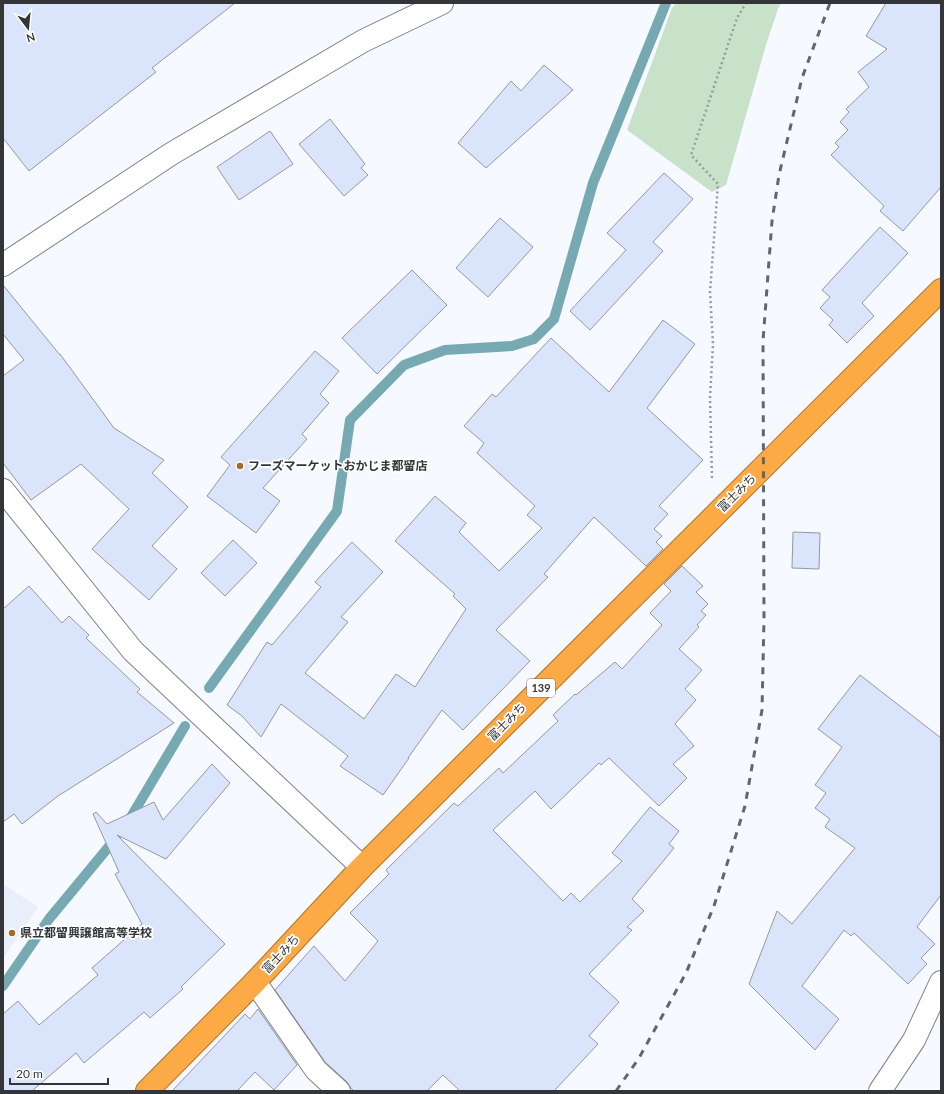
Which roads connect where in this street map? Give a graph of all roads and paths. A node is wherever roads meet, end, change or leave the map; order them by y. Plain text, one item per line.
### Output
1 (442, 3) edge
2 (746, 3) edge
3 (3, 265) edge
4 (941, 290) edge
5 (3, 490) edge
6 (714, 516) junction
7 (362, 867) junction
8 (255, 982) junction
9 (941, 982) edge
10 (147, 1091) edge
11 (339, 1091) edge
12 (880, 1091) edge

1 - 3 street
2 - 6 path
4 - 6 highway, 富士みち / 139
5 - 7 street
6 - 7 highway, 富士みち / 139
7 - 8 highway, 富士みち / 139
8 - 10 highway, 富士みち / 139
8 - 11 street
9 - 12 street

